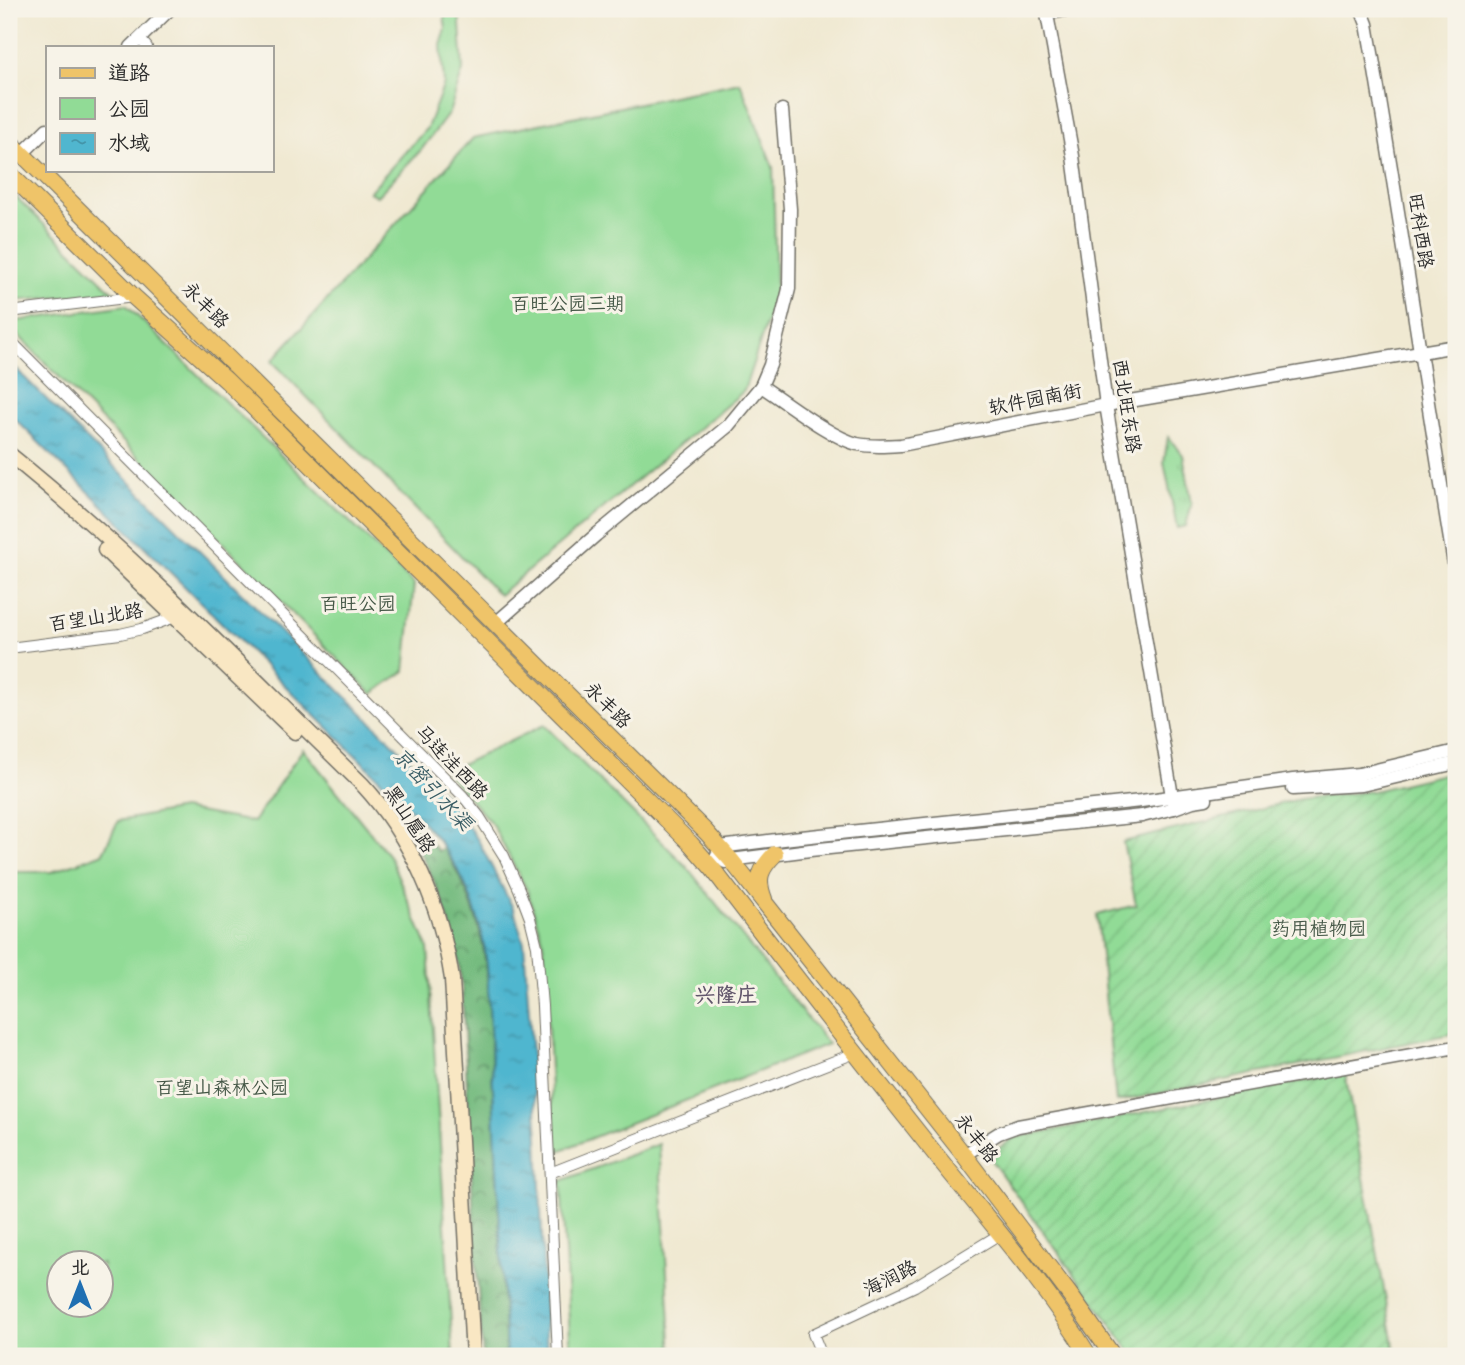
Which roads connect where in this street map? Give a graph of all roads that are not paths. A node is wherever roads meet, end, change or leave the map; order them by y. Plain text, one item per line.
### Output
1 (170, 9) edge
2 (1046, 9) edge
3 (1071, 9) edge
4 (1361, 9) edge
5 (1367, 9) edge
6 (1367, 23) junction
7 (139, 44) edge
8 (782, 110) dead end
9 (46, 130) edge
10 (9, 141) edge
11 (22, 154) junction
12 (9, 173) edge
13 (134, 297) junction
14 (9, 312) edge
15 (9, 339) edge
16 (1456, 346) edge
17 (1420, 352) junction
18 (242, 370) junction
19 (229, 383) junction
20 (761, 386) junction
21 (260, 388) junction
22 (246, 401) junction
23 (1106, 405) junction
24 (9, 454) edge
25 (9, 465) edge
26 (1452, 528) edge
27 (1456, 576) edge
28 (180, 613) junction
29 (496, 623) junction
30 (9, 648) edge
31 (1456, 751) edge
32 (1456, 763) edge
33 (1173, 802) junction
34 (725, 854) junction
35 (775, 854) junction
36 (712, 868) junction
37 (767, 908) junction
38 (1456, 1047) edge
39 (855, 1053) junction
40 (964, 1155) junction
41 (550, 1173) junction
42 (1000, 1234) junction
43 (464, 1356) edge
44 (473, 1356) edge
45 (558, 1356) edge
46 (822, 1356) edge
47 (1089, 1356) edge
48 (1112, 1356) edge

1 - 7 street
2 - 3 street
2 - 23 street, 西北旺东路
4 - 6 street
5 - 6 street
6 - 17 street, 旺科西路
8 - 20 street
9 - 11 street
10 - 11 main road, 永丰路
11 - 18 main road, 永丰路
12 - 13 main road
13 - 14 street
13 - 19 main road
15 - 41 street, 马连洼西路
16 - 17 street, 软件园南街
17 - 23 street, 软件园南街
17 - 26 street, 旺科西路
18 - 19 main road
18 - 21 main road, 永丰路
19 - 22 main road
20 - 23 street, 软件园南街
20 - 29 street
21 - 22 main road
21 - 29 main road, 永丰路
22 - 36 main road
23 - 33 street, 西北旺东路
24 - 28 main road, 黑山扈路
25 - 28 main road, 黑山扈路
26 - 27 street, 旺科西路
28 - 30 street, 百望山北路
28 - 43 main road, 黑山扈路
28 - 44 main road, 黑山扈路
29 - 34 main road, 永丰路
31 - 33 street
32 - 33 street
33 - 34 street
33 - 35 street
34 - 35 street
34 - 36 street
34 - 37 main road, 永丰路
35 - 37 main road
36 - 39 main road
37 - 40 main road, 永丰路
38 - 40 street
39 - 41 street
39 - 42 main road
40 - 48 main road, 永丰路
41 - 45 street, 马连洼西路
42 - 46 street, 海润路
42 - 47 main road

